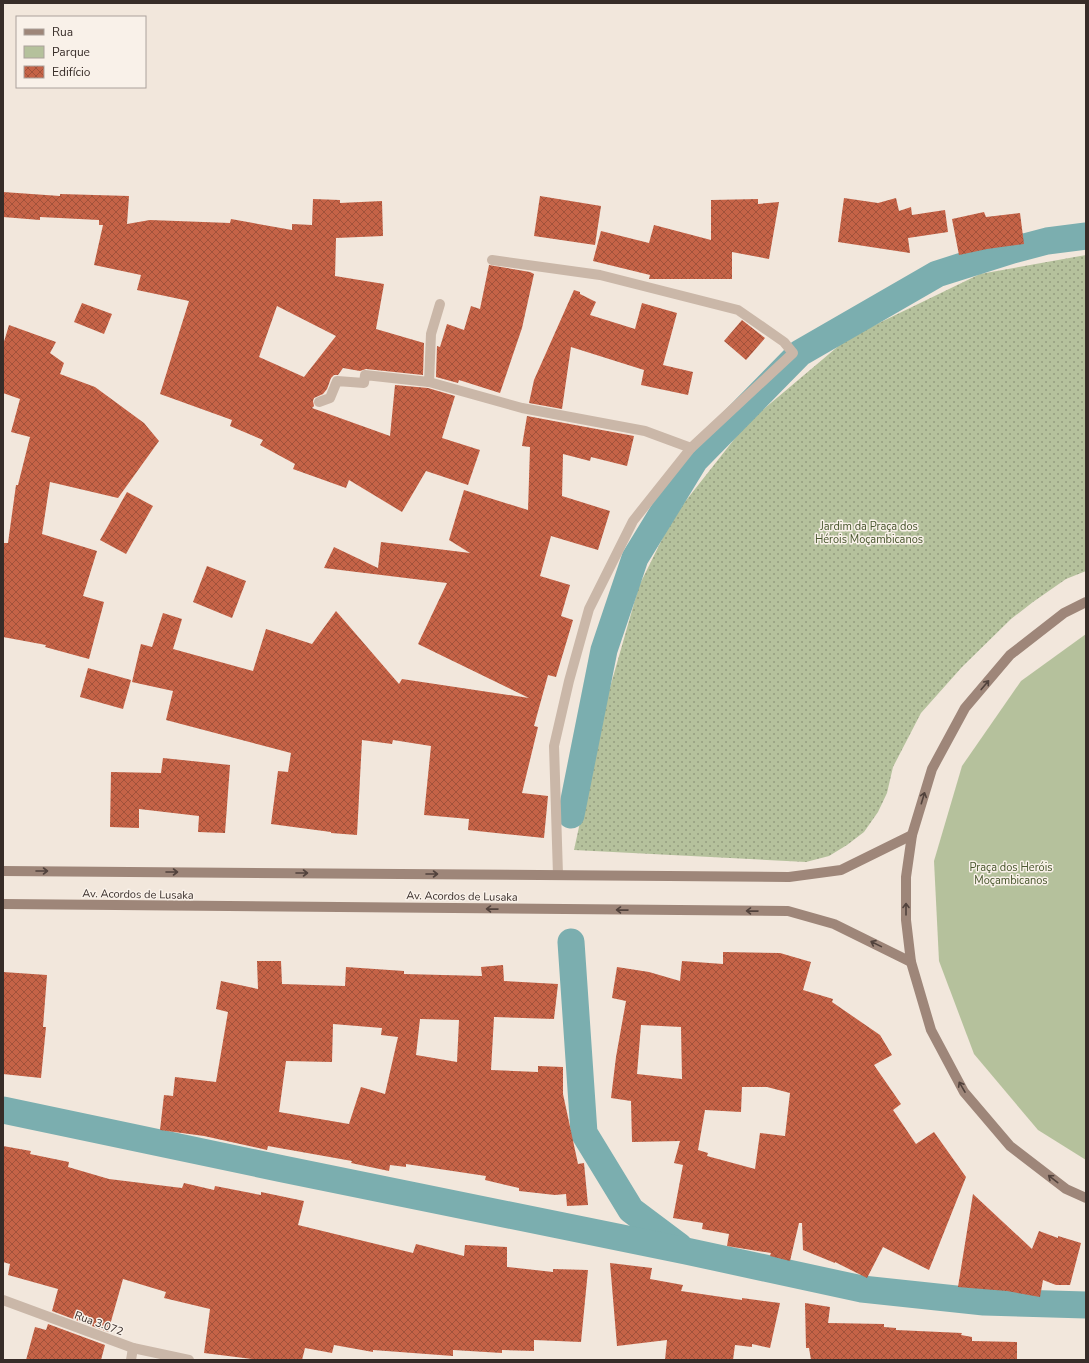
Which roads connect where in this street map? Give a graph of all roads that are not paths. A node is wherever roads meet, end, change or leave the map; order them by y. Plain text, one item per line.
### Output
1 (492, 260) dead end
2 (440, 304) dead end
3 (429, 382) junction
4 (319, 402) dead end
5 (691, 448) junction
6 (1086, 602) edge
7 (912, 835) junction
8 (3, 871) edge
9 (558, 875) junction
10 (3, 904) edge
11 (911, 962) junction
12 (1086, 1198) edge
13 (3, 1300) edge
14 (134, 1348) junction
15 (131, 1360) edge
16 (189, 1360) edge

1 - 5 street
2 - 3 street
3 - 4 street
3 - 5 street
5 - 9 street
7 -> 6 main road
7 - 9 main road, Av. Acordos de Lusaka
11 -> 7 main road
8 -> 9 main road, Av. Acordos de Lusaka
11 -> 10 main road, Av. Acordos de Lusaka
12 -> 11 main road
13 - 14 street, Rua 3.072
14 - 15 street
14 - 16 street, Rua 3.072

